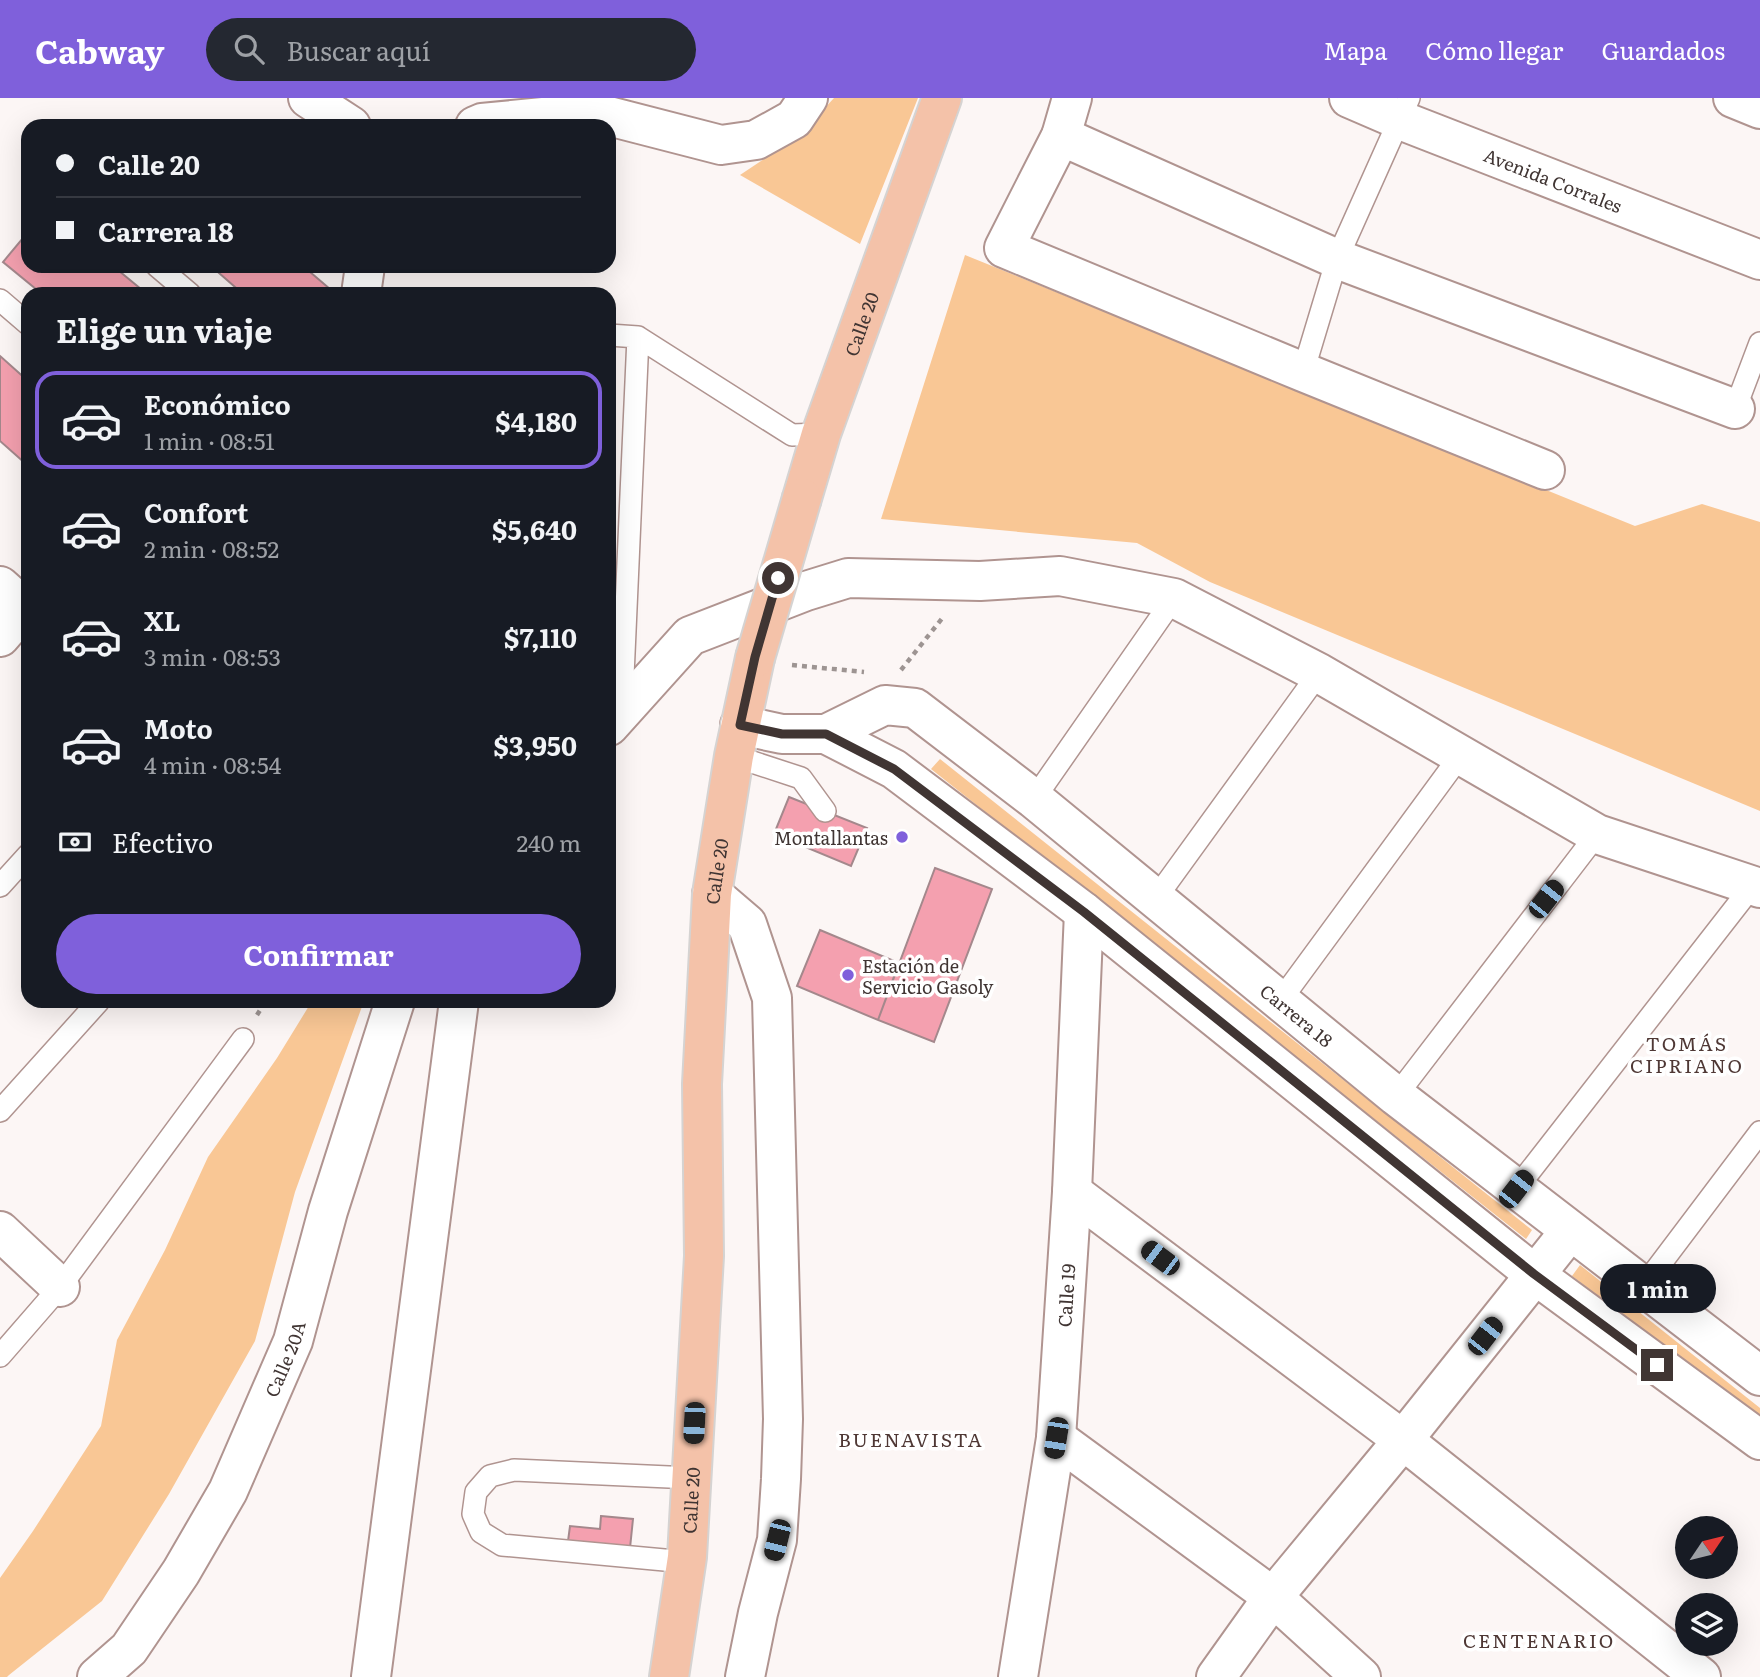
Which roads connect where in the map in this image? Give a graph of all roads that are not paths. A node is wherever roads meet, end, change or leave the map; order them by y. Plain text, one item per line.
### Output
1 (308, 98) edge
2 (808, 98) edge
3 (942, 98) edge
4 (1072, 98) edge
5 (1349, 98) edge
6 (1732, 98) edge
7 (598, 105) edge
8 (1405, 109) edge
9 (1760, 109) edge
10 (340, 119) edge
11 (508, 119) edge
12 (1061, 136) junction
13 (1337, 259) junction
14 (1760, 260) edge
15 (165, 273) edge
16 (182, 287) edge
17 (0, 300) edge
18 (21, 318) edge
19 (616, 335) edge
20 (638, 337) junction
21 (1760, 343) edge
22 (1303, 372) junction
23 (1735, 409) joint
24 (821, 434) junction
25 (1545, 470) dead end
26 (1174, 598) junction
27 (18, 601) edge
28 (0, 637) edge
29 (1319, 673) junction
30 (616, 683) edge
31 (616, 718) edge
32 (826, 734) junction
33 (737, 741) junction
34 (1460, 756) junction
35 (1034, 799) junction
36 (825, 811) dead end
37 (1597, 834) junction
38 (21, 863) edge
39 (0, 886) edge
40 (1756, 887) edge
41 (712, 894) junction
42 (1156, 898) junction
43 (1084, 912) junction
44 (1280, 1001) junction
45 (93, 1008) edge
46 (393, 1008) edge
47 (458, 1008) edge
48 (243, 1039) dead end
49 (1396, 1096) junction
50 (0, 1111) edge
51 (1760, 1132) edge
52 (1516, 1189) junction
53 (1072, 1192) junction
54 (0, 1231) edge
55 (1570, 1231) junction
56 (1534, 1274) junction
57 (60, 1287) junction
58 (1643, 1287) junction
59 (0, 1356) edge
60 (1760, 1376) edge
61 (1056, 1438) junction
62 (1403, 1440) junction
63 (1760, 1440) edge
64 (691, 1478) junction
65 (686, 1562) junction
66 (1273, 1597) junction
67 (97, 1677) edge
68 (370, 1677) edge
69 (669, 1677) edge
70 (745, 1677) edge
71 (1018, 1677) edge
72 (1216, 1677) edge
73 (1361, 1677) edge
74 (1701, 1677) edge

1 - 10 street
2 - 7 street
3 - 24 main road, Calle 20
4 - 12 street
5 - 8 street, Avenida Corrales
6 - 9 street
7 - 11 street
8 - 13 lane
8 - 14 street, Avenida Corrales
12 - 13 street
12 - 22 street
13 - 22 lane
13 - 23 street
15 - 16 lane
17 - 18 lane
19 - 20 lane
20 - 24 lane
20 - 30 lane
21 - 23 lane
22 - 25 street
24 - 33 main road, Calle 20, bridge
26 - 29 street
26 - 31 street
26 - 35 lane
27 - 28 street
29 - 34 street
29 - 42 lane
32 - 33 street
32 - 35 street, Carrera 18
32 - 43 street
33 - 36 lane
33 - 41 main road, Calle 20
34 - 37 street
34 - 44 lane
35 - 42 street, Carrera 18
37 - 40 street
37 - 49 lane
38 - 39 lane
40 - 52 lane
41 - 64 main road, Calle 20
41 - 70 street
42 - 44 street, Carrera 18
43 - 53 street, Calle 19
43 - 56 street
44 - 49 street, Carrera 18
45 - 50 lane
46 - 67 street, Calle 20A
47 - 68 street
48 - 57 lane
49 - 52 street, Carrera 18
51 - 58 lane
52 - 55 street, Carrera 18
53 - 61 street, Calle 19
53 - 62 street
54 - 57 street
55 - 56 street
55 - 58 street, Carrera 18
56 - 62 street
56 - 63 street
57 - 59 lane
58 - 60 street, Carrera 18
61 - 66 street
61 - 71 street, Calle 19
62 - 66 street
62 - 74 street
64 - 65 main road, Calle 20
64 - 65 lane
65 - 69 main road, Calle 20
66 - 72 street
66 - 73 street

